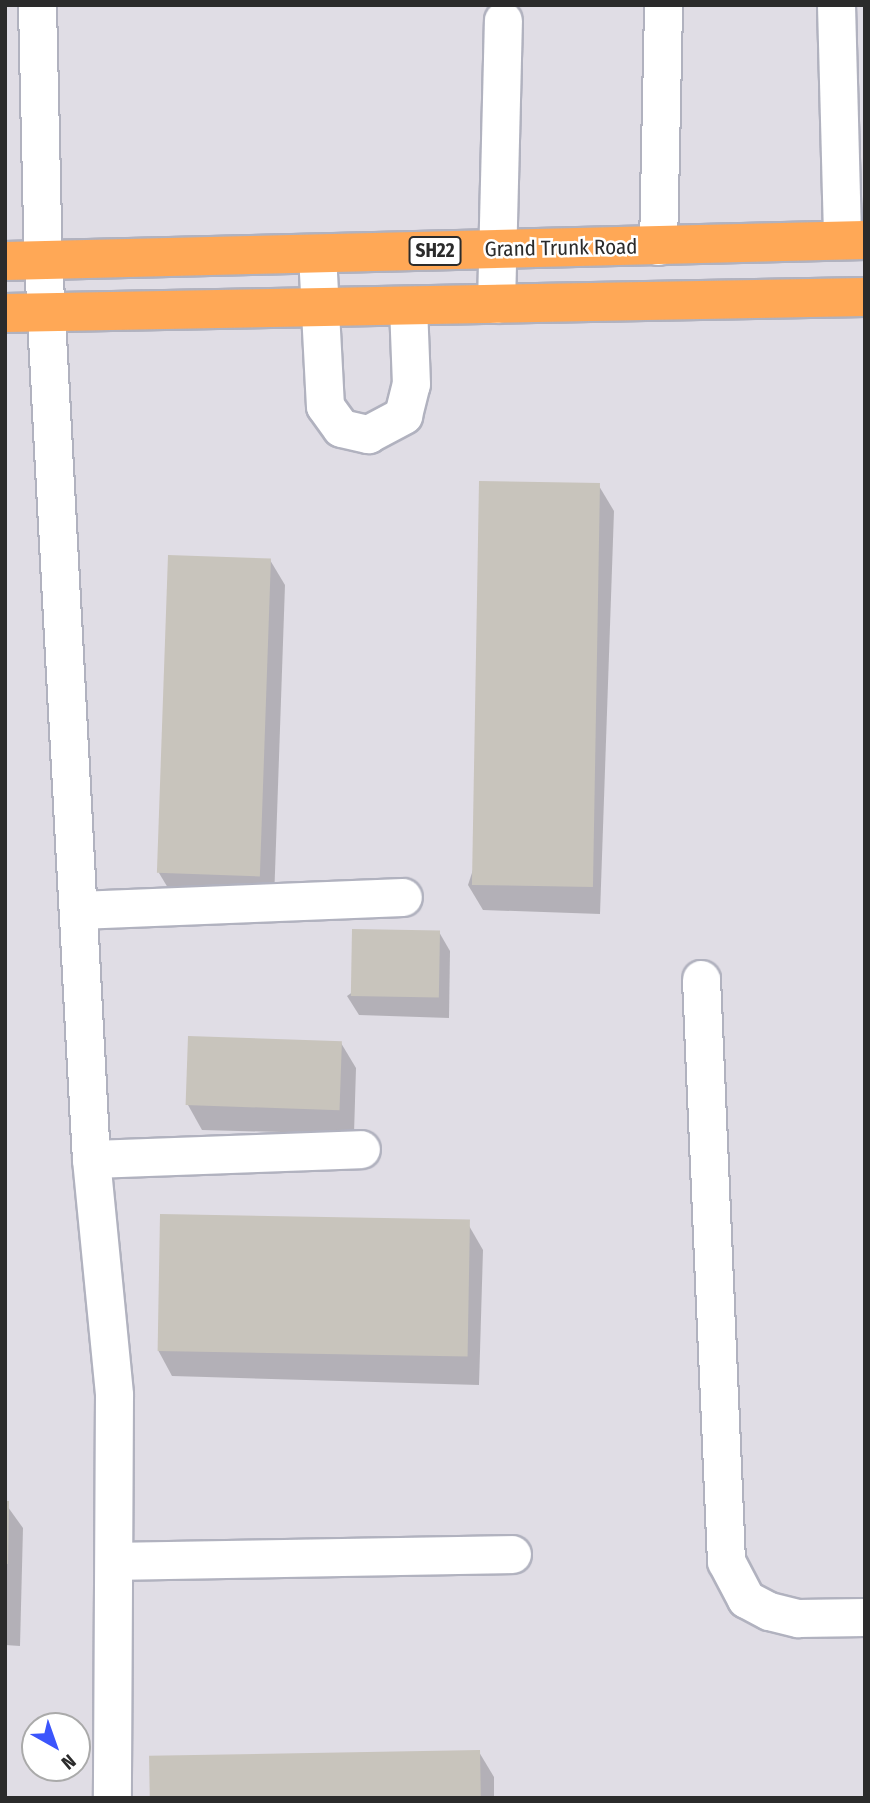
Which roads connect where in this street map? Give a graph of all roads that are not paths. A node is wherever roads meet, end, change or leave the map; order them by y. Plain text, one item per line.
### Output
1 (37, 5) edge
2 (663, 5) edge
3 (836, 5) edge
4 (503, 20) dead end
5 (853, 240) edge
6 (658, 246) junction
7 (499, 250) junction
8 (317, 254) junction
9 (5, 261) edge
10 (43, 262) junction
11 (865, 297) edge
12 (496, 304) junction
13 (408, 306) junction
14 (319, 307) junction
15 (49, 312) junction
16 (5, 313) edge
17 (403, 897) dead end
18 (78, 910) junction
19 (701, 979) dead end
20 (361, 1149) dead end
21 (90, 1159) junction
22 (512, 1554) dead end
23 (114, 1561) junction
24 (865, 1617) edge
25 (112, 1798) edge

1 - 10 street
2 - 6 street
3 - 5 street
4 - 7 street
5 - 6 highway, Grand Trunk Road / SH22
6 - 7 highway, Grand Trunk Road / SH22
7 - 8 highway, Grand Trunk Road / SH22
7 - 12 street
8 - 10 highway, Grand Trunk Road / SH22
8 - 14 street
9 - 10 highway, Grand Trunk Road / SH22
10 - 15 street
11 - 12 highway
12 - 13 highway
13 - 14 highway
13 - 14 street
14 - 15 highway
15 - 16 highway
15 - 18 street
17 - 18 street
18 - 21 street
19 - 24 street
20 - 21 street
21 - 23 street
22 - 23 street
23 - 25 street

